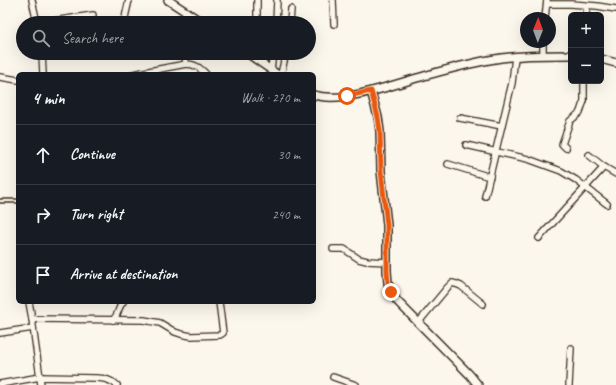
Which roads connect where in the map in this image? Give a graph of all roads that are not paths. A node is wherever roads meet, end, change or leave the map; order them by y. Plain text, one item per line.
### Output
1 (32, 0) edge
2 (129, 0) edge
3 (168, 0) edge
4 (257, 0) edge
5 (277, 0) edge
6 (333, 0) edge
7 (547, 2) edge
8 (587, 6) junction
9 (291, 9) dead end
10 (616, 9) edge
11 (546, 12) edge
12 (586, 12) edge
13 (93, 15) dead end
14 (35, 16) edge
15 (86, 16) edge
16 (126, 16) edge
17 (189, 16) edge
18 (257, 16) edge
19 (276, 16) edge
20 (290, 16) edge
21 (334, 24) dead end
22 (544, 48) edge
23 (543, 55) junction
24 (568, 55) edge
25 (515, 57) junction
26 (42, 60) edge
27 (186, 60) edge
28 (260, 60) edge
29 (273, 60) edge
30 (284, 60) edge
31 (604, 60) edge
32 (616, 63) edge
33 (186, 64) junction
34 (42, 72) edge
35 (144, 72) edge
36 (204, 72) edge
37 (274, 72) edge
38 (281, 72) edge
39 (0, 77) edge
40 (16, 80) edge
41 (584, 84) edge
42 (371, 91) junction
43 (316, 95) edge
44 (460, 118) dead end
45 (502, 126) junction
46 (466, 145) dead end
47 (566, 148) dead end
48 (496, 152) junction
49 (589, 155) dead end
50 (448, 164) dead end
51 (604, 167) junction
52 (616, 174) edge
53 (490, 177) junction
54 (585, 187) junction
55 (485, 196) dead end
56 (0, 201) edge
57 (16, 201) edge
58 (607, 204) dead end
59 (539, 238) dead end
60 (333, 249) dead end
61 (387, 262) junction
62 (28, 304) edge
63 (121, 304) edge
64 (219, 304) edge
65 (483, 304) dead end
66 (32, 319) junction
67 (113, 320) junction
68 (418, 323) junction
69 (33, 328) junction
70 (0, 333) edge
71 (571, 348) dead end
72 (40, 377) junction
73 (334, 377) dead end
74 (0, 384) edge
75 (41, 385) edge
76 (117, 385) edge
77 (356, 385) edge
78 (478, 385) edge
79 (569, 385) edge

1 - 14 street
2 - 16 street
3 - 17 street
4 - 18 street
5 - 19 street
6 - 21 street
7 - 8 street
7 - 11 street
8 - 10 street
8 - 12 street
9 - 20 street
13 - 15 street
22 - 23 street
23 - 24 street
23 - 25 street
25 - 42 street
25 - 45 street
26 - 34 street
27 - 33 street
28 - 37 street
29 - 37 street
30 - 38 street
31 - 32 street
33 - 35 street
33 - 36 street
39 - 40 street
41 - 47 street
42 - 43 street
42 - 61 street
44 - 45 street
45 - 48 street
46 - 48 street
48 - 53 street
48 - 54 street
49 - 51 street
50 - 53 street
51 - 52 street
51 - 54 street
53 - 55 street
54 - 58 street
54 - 59 street
56 - 57 lane
60 - 61 street
61 - 68 street
62 - 66 street
63 - 67 street
64 - 67 street
65 - 68 street
66 - 67 street
66 - 69 street
68 - 78 street
69 - 70 street
69 - 72 street
71 - 79 street
72 - 74 street
72 - 75 street
72 - 76 street
73 - 77 street

